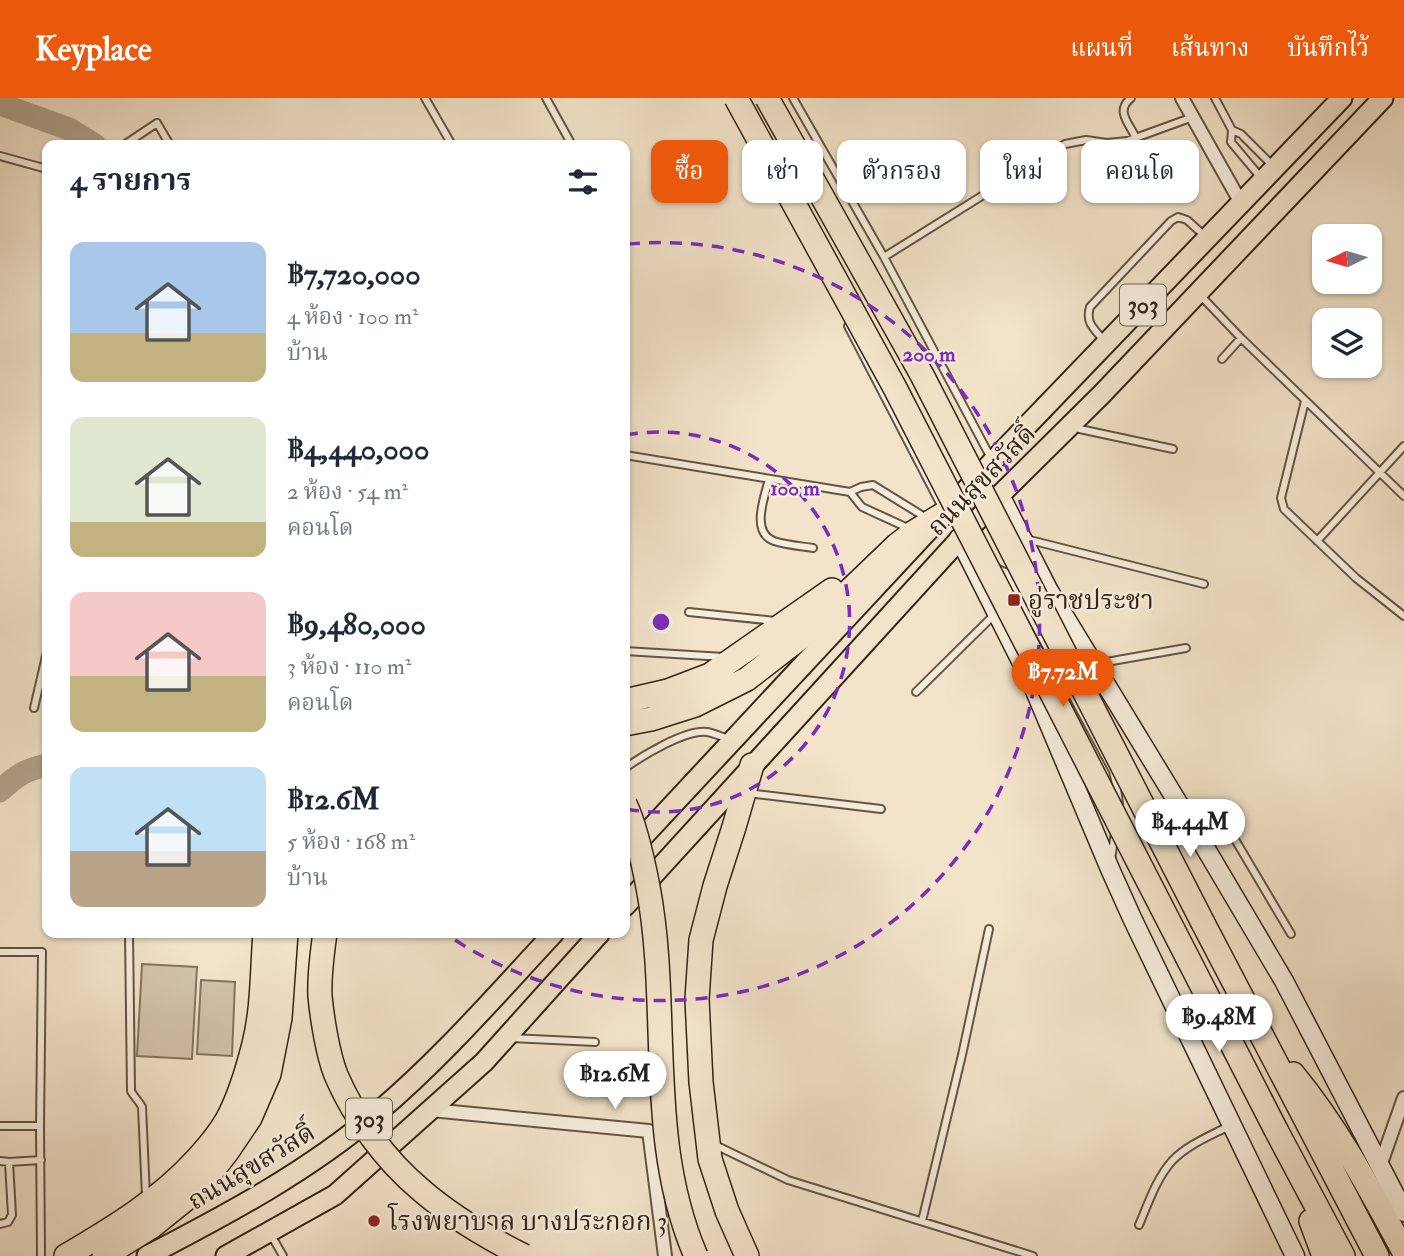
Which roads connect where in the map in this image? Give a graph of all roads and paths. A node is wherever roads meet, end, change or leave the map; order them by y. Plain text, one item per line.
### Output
1 (425, 98) edge
2 (546, 98) edge
3 (729, 98) edge
4 (736, 98) edge
5 (767, 98) edge
6 (793, 98) edge
7 (1131, 98) edge
8 (1182, 98) edge
9 (1214, 98) edge
10 (1342, 98) edge
11 (1383, 98) edge
12 (1193, 117) junction
13 (1232, 130) junction
14 (1136, 138) junction
15 (132, 140) edge
16 (167, 140) edge
17 (449, 140) edge
18 (569, 140) edge
19 (751, 140) edge
20 (0, 156) edge
21 (42, 168) edge
22 (1269, 174) junction
23 (1241, 203) junction
24 (1208, 239) junction
25 (884, 257) junction
26 (1198, 293) junction
27 (842, 314) dead end
28 (1241, 338) junction
29 (1107, 343) junction
30 (1222, 359) dead end
31 (1305, 401) junction
32 (1069, 426) junction
33 (1404, 446) edge
34 (1173, 449) dead end
35 (630, 454) edge
36 (993, 461) junction
37 (1380, 472) junction
38 (769, 479) junction
39 (850, 492) junction
40 (1000, 495) junction
41 (1404, 496) edge
42 (922, 528) junction
43 (959, 538) junction
44 (1022, 538) junction
45 (1317, 541) junction
46 (813, 548) dead end
47 (974, 568) junction
48 (1204, 584) dead end
49 (690, 612) dead end
50 (997, 612) junction
51 (1404, 616) edge
52 (787, 623) junction
53 (1186, 648) dead end
54 (630, 651) edge
55 (736, 657) junction
56 (1094, 664) junction
57 (42, 674) edge
58 (916, 692) dead end
59 (630, 700) edge
60 (34, 708) dead end
61 (630, 723) edge
62 (732, 740) junction
63 (630, 765) edge
64 (752, 765) junction
65 (744, 792) junction
66 (881, 809) dead end
67 (630, 820) edge
68 (1200, 839) junction
69 (630, 851) edge
70 (1110, 869) junction
71 (630, 900) edge
72 (989, 929) dead end
73 (1291, 934) dead end
74 (129, 938) edge
75 (265, 938) edge
76 (286, 938) edge
77 (325, 938) edge
78 (548, 938) edge
79 (595, 938) edge
80 (0, 952) edge
81 (1260, 1033) junction
82 (505, 1038) junction
83 (595, 1042) dead end
84 (1404, 1098) edge
85 (430, 1110) junction
86 (1231, 1125) junction
87 (0, 1126) edge
88 (40, 1126) junction
89 (1276, 1130) junction
90 (708, 1141) junction
91 (41, 1160) junction
92 (0, 1161) edge
93 (9, 1162) junction
94 (1380, 1166) junction
95 (146, 1205) junction
96 (1404, 1212) edge
97 (922, 1221) junction
98 (0, 1224) edge
99 (1139, 1226) dead end
100 (269, 1232) junction
101 (246, 1251) edge
102 (1404, 1252) edge
103 (41, 1256) edge
104 (66, 1256) edge
105 (104, 1256) edge
106 (146, 1256) edge
107 (226, 1256) edge
108 (284, 1256) edge
109 (524, 1256) edge
110 (665, 1256) edge
111 (696, 1256) edge
112 (747, 1256) edge
113 (1033, 1256) edge
114 (1295, 1256) edge
115 (1324, 1256) edge
116 (1343, 1256) edge
117 (1377, 1256) edge

1 - 17 lane
2 - 18 lane
3 - 19 lane
4 - 89 highway, bridge
5 - 81 highway, bridge
6 - 25 lane
7 - 14 lane
8 - 12 street
9 - 13 lane
10 - 22 main road, ถนนสุขสวัสดิ์ / 303
11 - 26 main road, ถนนสุขสวัสดิ์ / 303
12 - 14 lane
12 - 23 street
13 - 22 lane
13 - 22 lane
14 - 25 lane
15 - 16 lane
20 - 21 lane
22 - 23 main road, ถนนสุขสวัสดิ์ / 303
23 - 24 main road, ถนนสุขสวัสดิ์ / 303
24 - 29 main road, ถนนสุขสวัสดิ์ / 303
24 - 29 lane
25 - 36 lane
26 - 28 lane
26 - 32 main road, ถนนสุขสวัสดิ์ / 303
27 - 42 lane
28 - 30 lane
28 - 31 lane
29 - 36 main road, ถนนสุขสวัสดิ์ / 303
31 - 37 lane
31 - 45 lane
32 - 34 lane
32 - 40 main road, ถนนสุขสวัสดิ์ / 303
33 - 37 lane
35 - 38 lane
36 - 42 main road, ถนนสุขสวัสดิ์ / 303
37 - 41 lane
37 - 45 lane
38 - 39 lane
38 - 46 lane
39 - 42 lane
39 - 42 lane
40 - 43 main road, ถนนสุขสวัสดิ์ / 303
40 - 44 main road
42 - 43 main road
42 - 52 highway
42 - 61 highway
42 - 62 main road, ถนนสุขสวัสดิ์ / 303
43 - 47 main road
43 - 64 main road, ถนนสุขสวัสดิ์ / 303
44 - 48 lane
44 - 56 main road
45 - 51 lane
47 - 50 main road
47 - 70 lane
49 - 52 lane
50 - 58 lane
50 - 70 main road
52 - 55 highway
53 - 56 lane
54 - 55 lane
55 - 59 highway
56 - 68 main road
57 - 60 lane
62 - 63 lane
62 - 69 main road, ถนนสุขสวัสดิ์ / 303
64 - 65 highway
64 - 71 main road, ถนนสุขสวัสดิ์ / 303
65 - 66 lane
65 - 90 highway
67 - 111 highway, bridge
68 - 73 lane
68 - 94 main road
70 - 86 main road
72 - 97 lane
74 - 95 lane
75 - 95 highway
76 - 105 highway
77 - 109 highway, bridge
78 - 106 main road, ถนนสุขสวัสดิ์ / 303
79 - 82 main road, 303
80 - 88 lane
81 - 102 highway
81 - 117 highway
82 - 83 lane
82 - 85 main road, 303
84 - 94 street
85 - 100 main road, 303
85 - 110 street
86 - 99 lane
86 - 114 main road
87 - 88 lane
88 - 91 lane
89 - 115 highway
89 - 116 highway
90 - 97 lane
90 - 112 highway
91 - 93 lane
91 - 103 lane
92 - 93 lane
93 - 98 lane
94 - 96 main road
95 - 104 highway
97 - 113 lane
100 - 101 main road, 303
100 - 108 lane
101 - 107 main road, 303

